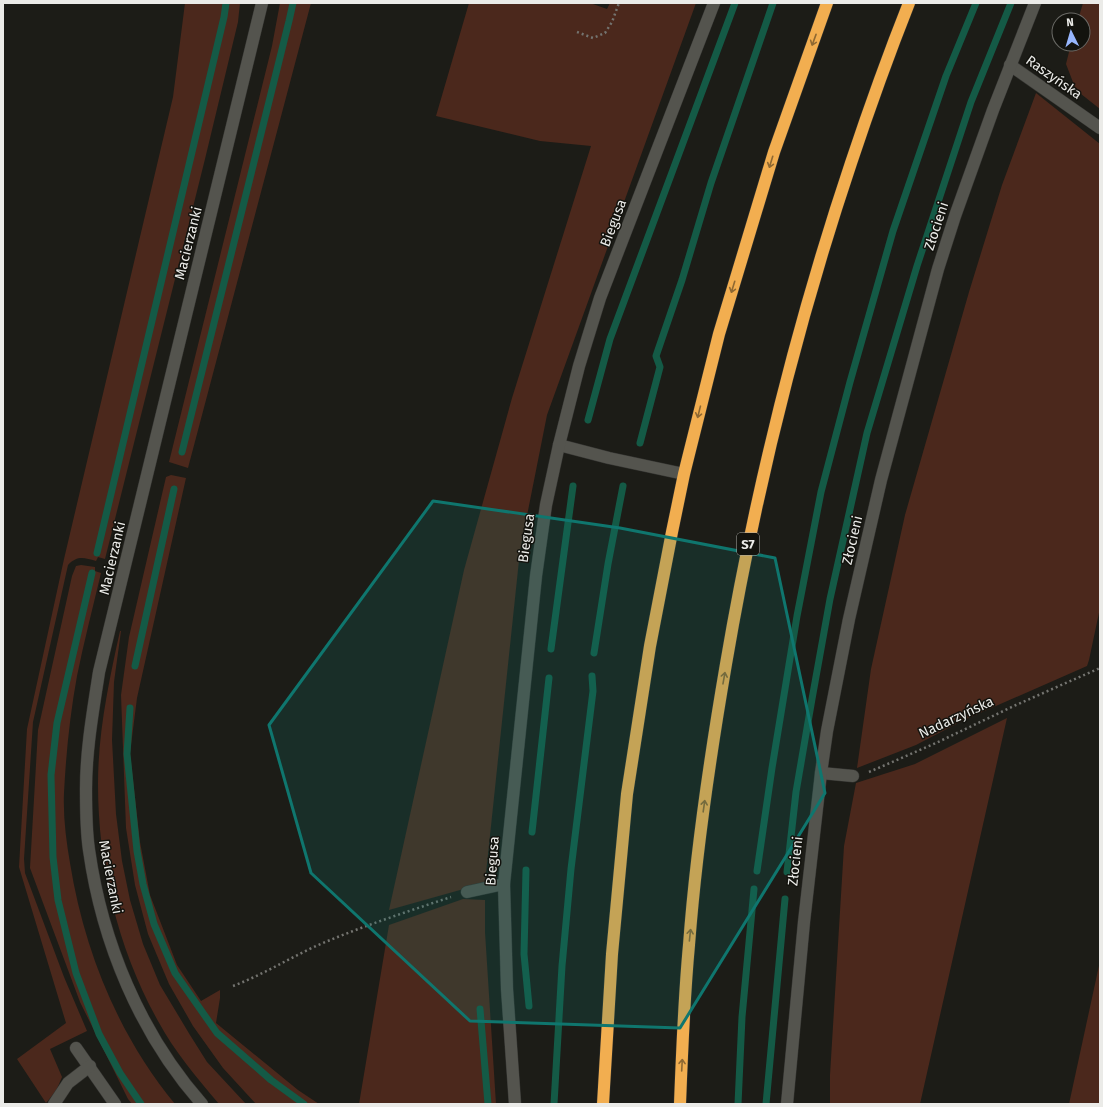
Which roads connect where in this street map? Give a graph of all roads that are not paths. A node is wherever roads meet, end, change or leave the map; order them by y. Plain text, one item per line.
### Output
1 (262, 3) edge
2 (714, 3) edge
3 (827, 3) edge
4 (909, 3) edge
5 (1035, 3) edge
6 (1010, 64) junction
7 (1100, 128) edge
8 (559, 445) junction
9 (684, 474) junction
10 (820, 772) junction
11 (853, 776) road end
12 (504, 884) junction
13 (467, 892) road end
14 (76, 1048) dead end
15 (90, 1066) junction
16 (54, 1104) edge
17 (115, 1104) edge
18 (202, 1104) edge
19 (515, 1104) edge
20 (603, 1104) edge
21 (680, 1104) edge
22 (787, 1104) edge

1 - 18 street, Macierzanki
2 - 8 street, Biegusa
3 -> 9 highway
21 -> 4 highway, S7
5 - 6 street, Złocieni
6 - 7 street, Raszyńska
6 - 10 street, Złocieni
8 - 9 street
8 - 12 street, Biegusa
9 - 20 highway
10 - 11 street
10 - 22 street, Złocieni
12 - 13 street
12 - 19 street, Biegusa
14 - 15 street
15 - 16 street
15 - 17 street

